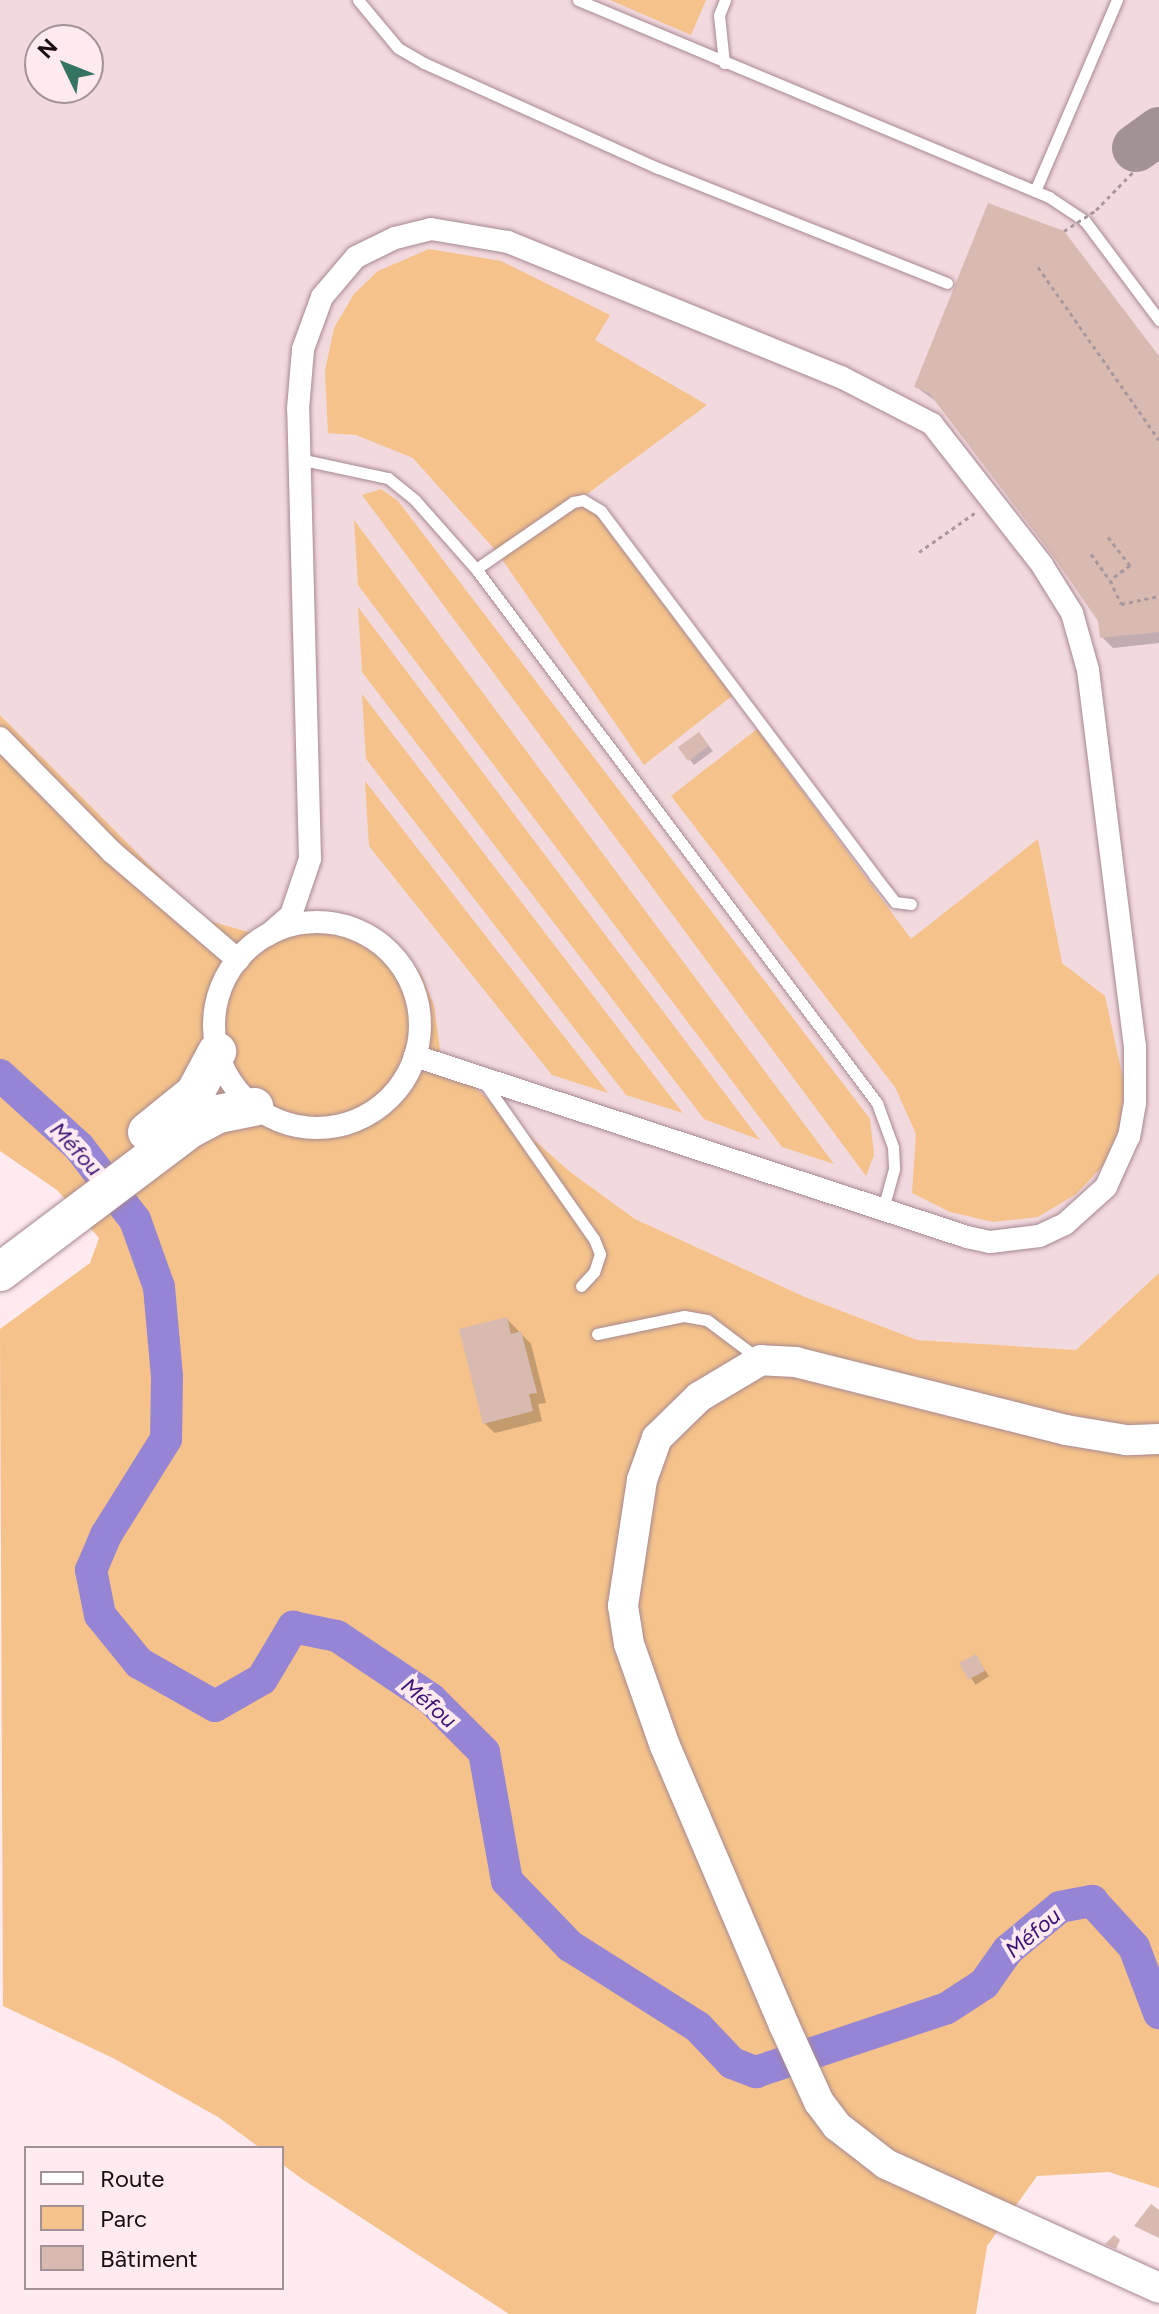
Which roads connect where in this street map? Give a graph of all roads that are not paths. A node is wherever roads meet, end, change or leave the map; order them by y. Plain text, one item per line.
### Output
1 (358, 0) edge
2 (578, 0) edge
3 (725, 0) edge
4 (1117, 0) edge
5 (724, 63) junction
6 (1035, 191) junction
7 (947, 283) dead end
8 (1159, 320) edge
9 (299, 459) junction
10 (476, 569) junction
11 (0, 738) edge
12 (911, 904) dead end
13 (268, 935) junction
14 (238, 960) junction
15 (217, 1052) junction
16 (415, 1056) junction
17 (481, 1078) junction
18 (254, 1107) junction
19 (182, 1120) junction
20 (883, 1209) junction
21 (6, 1254) edge
22 (581, 1286) dead end
23 (597, 1334) dead end
24 (761, 1360) junction
25 (1159, 1439) edge
26 (1159, 2288) edge

1 - 7 lane
2 - 5 lane
3 - 5 lane
4 - 6 lane
5 - 6 lane
6 - 8 lane
9 - 10 lane
9 - 13 street
9 - 20 street
10 - 12 lane
10 - 20 lane
11 - 14 street
13 - 14 street
13 - 16 street
14 - 15 street
15 - 18 street
15 - 19 highway
16 - 17 street
16 - 18 street
17 - 20 street
17 - 22 lane
18 - 19 highway
19 - 21 highway
23 - 24 lane
24 - 25 main road
24 - 26 main road

